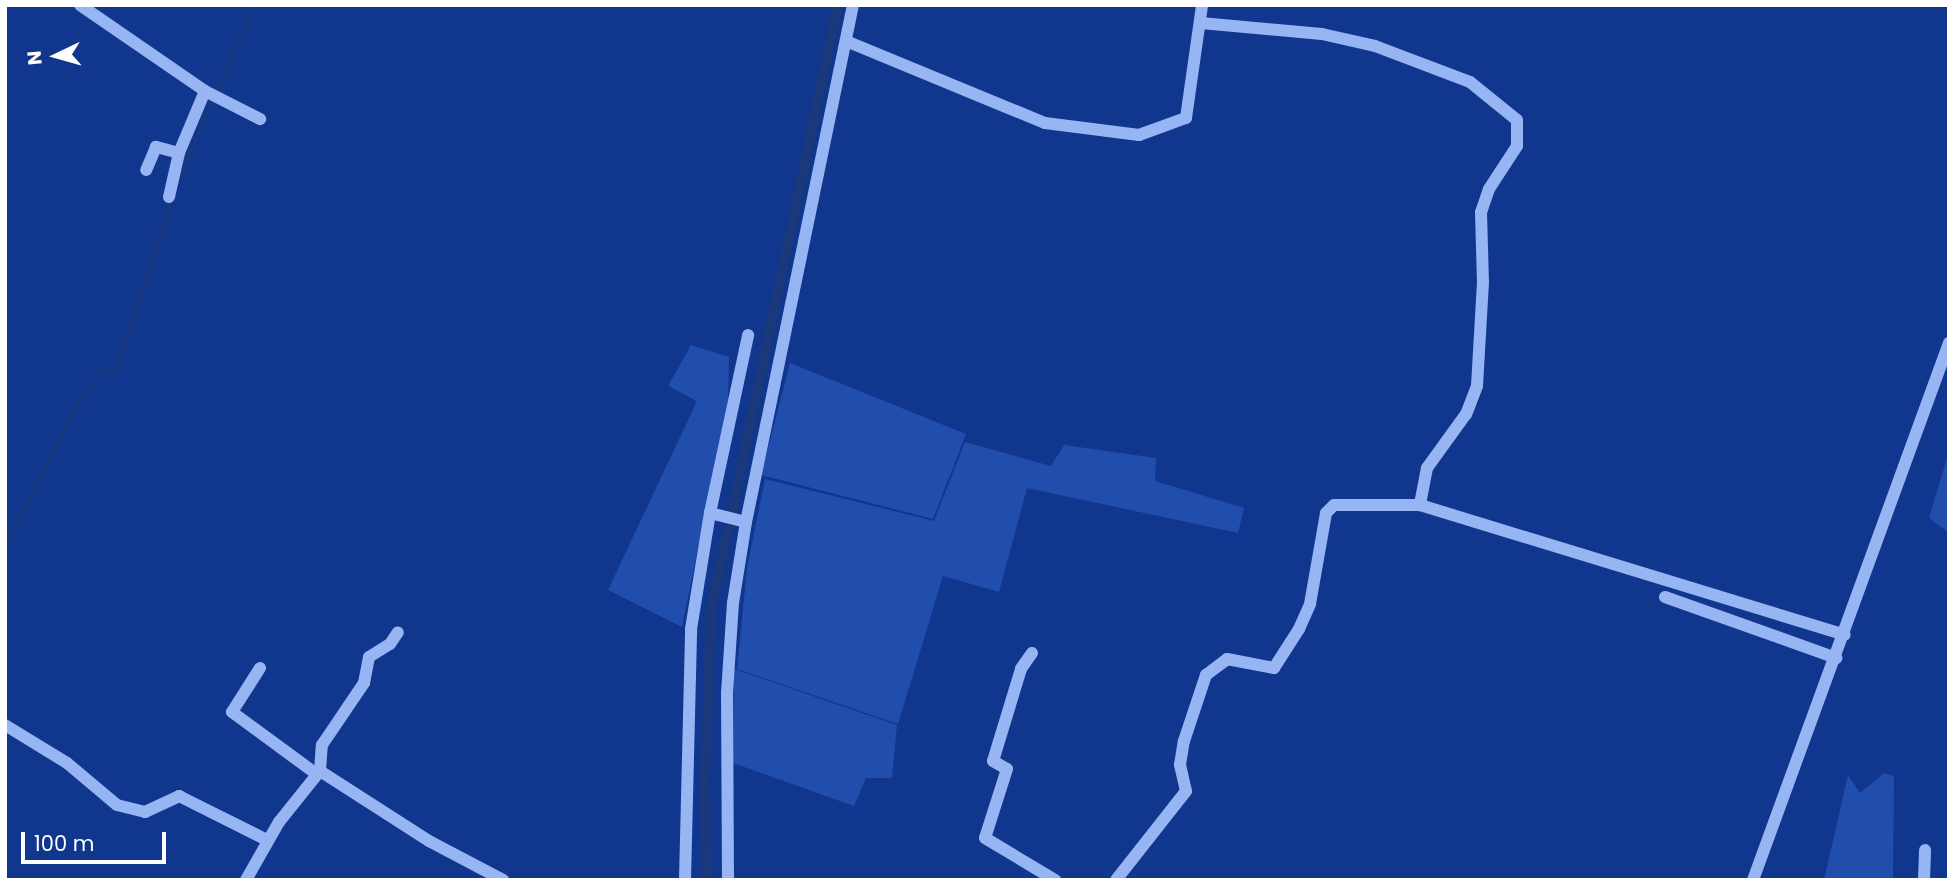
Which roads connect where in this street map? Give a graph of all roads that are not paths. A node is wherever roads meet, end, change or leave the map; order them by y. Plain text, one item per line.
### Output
1 (80, 5) edge
2 (853, 5) edge
3 (1202, 5) edge
4 (1200, 23) junction
5 (846, 41) junction
6 (211, 95) junction
7 (260, 119) dead end
8 (179, 153) junction
9 (146, 170) dead end
10 (169, 197) dead end
11 (748, 335) dead end
12 (1949, 343) edge
13 (1420, 505) junction
14 (714, 514) junction
15 (741, 521) junction
16 (1665, 597) dead end
17 (398, 632) dead end
18 (1845, 635) junction
19 (1032, 653) dead end
20 (1836, 658) junction
21 (260, 668) dead end
22 (5, 725) edge
23 (318, 772) junction
24 (267, 840) junction
25 (1925, 850) dead end
26 (246, 880) edge
27 (503, 880) edge
28 (685, 880) edge
29 (728, 880) edge
30 (1055, 880) edge
31 (1116, 880) edge
32 (1753, 880) edge
33 (1924, 880) edge

1 - 6 street
2 - 5 street
3 - 4 street
4 - 5 street
4 - 13 street
5 - 15 street
6 - 7 street
6 - 8 street
8 - 9 street
8 - 10 street
11 - 14 street
12 - 18 street
13 - 18 street
13 - 31 street
14 - 15 street
14 - 28 street
15 - 29 street
16 - 20 street
17 - 23 street
18 - 20 street
19 - 30 street
20 - 32 street
21 - 23 street
22 - 24 street
23 - 24 street
23 - 27 street
24 - 26 street
25 - 33 street

